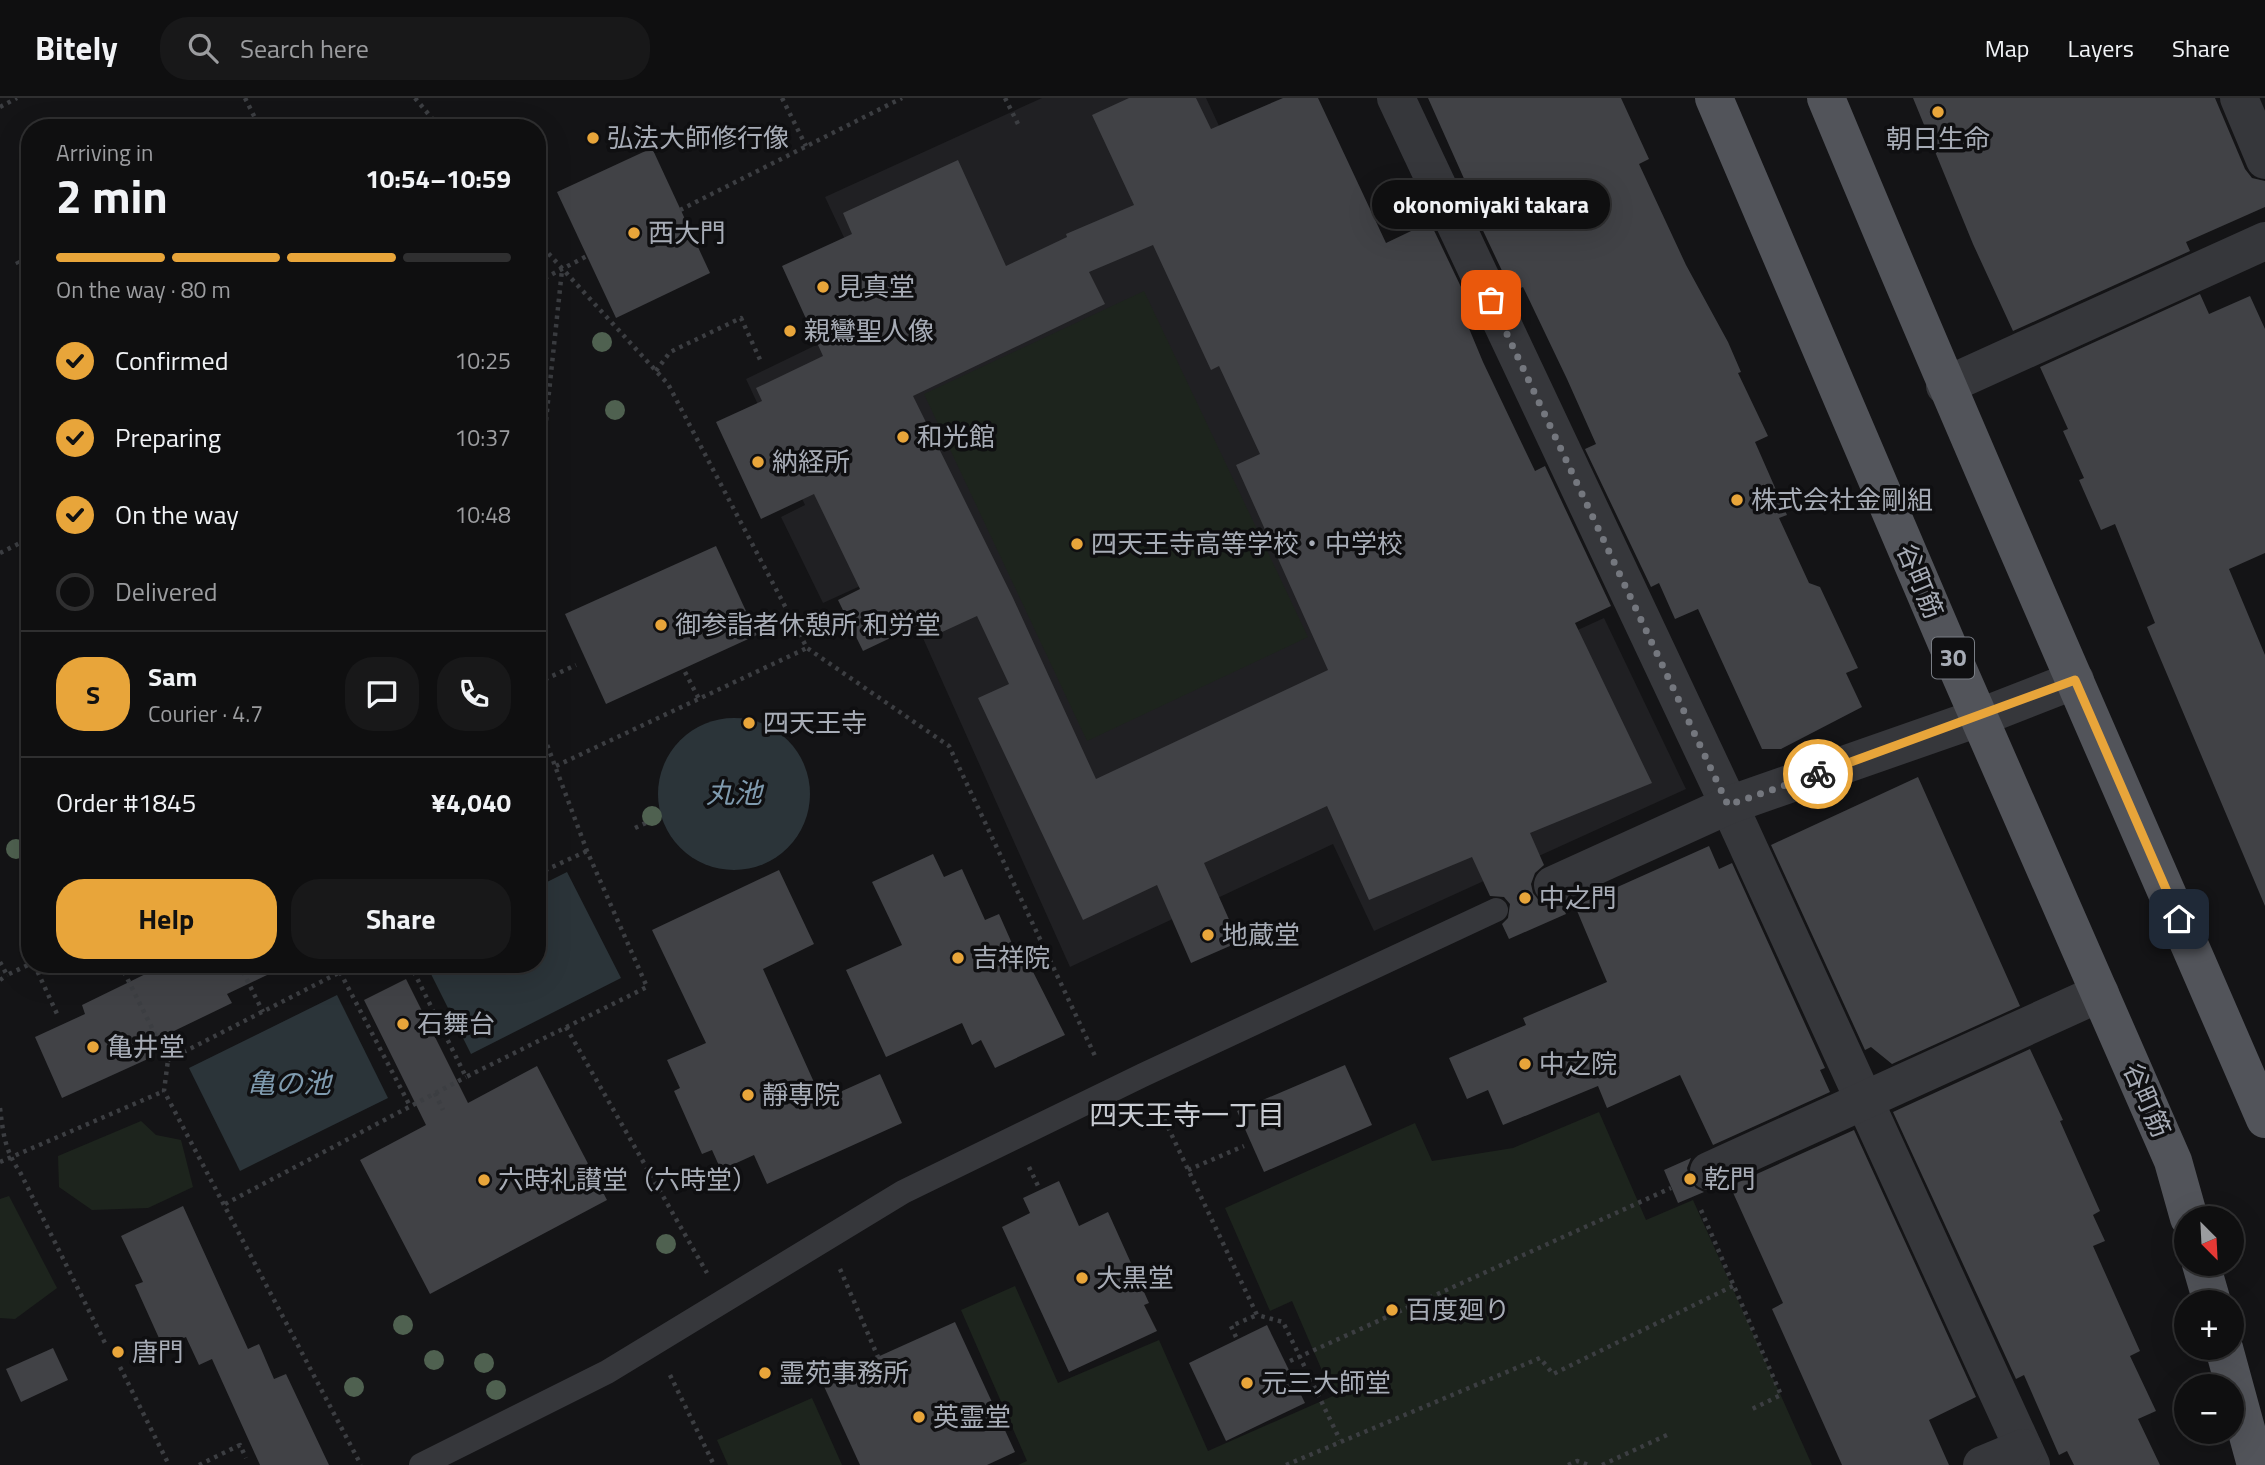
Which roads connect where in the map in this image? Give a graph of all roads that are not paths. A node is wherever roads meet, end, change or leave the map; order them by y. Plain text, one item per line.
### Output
1 (1396, 98) edge
2 (1714, 98) edge
3 (1826, 98) edge
4 (2239, 98) edge
5 (2265, 160) edge
6 (2265, 241) edge
7 (1945, 386) junction
8 (2075, 680) junction
9 (1979, 718) junction
10 (1728, 805) junction
11 (1553, 885) dead end
12 (1496, 910) dead end
13 (2100, 993) junction
14 (1864, 1101) junction
15 (2265, 1119) edge
16 (1709, 1171) dead end
17 (2186, 1206) edge
18 (2227, 1360) edge
19 (2027, 1456) edge
20 (421, 1465) edge
21 (1982, 1465) edge
22 (2256, 1465) edge

1 - 10 street
2 - 9 main road, 谷町筋 / 30
3 - 7 main road
4 - 5 street
6 - 7 street
7 - 8 main road
8 - 9 street
8 - 15 main road
9 - 10 street
9 - 13 main road, 谷町筋 / 30
10 - 11 street
10 - 14 street
12 - 20 lane
13 - 14 street
13 - 17 main road, 谷町筋 / 30
14 - 16 street
14 - 19 street
18 - 22 main road
19 - 21 street

